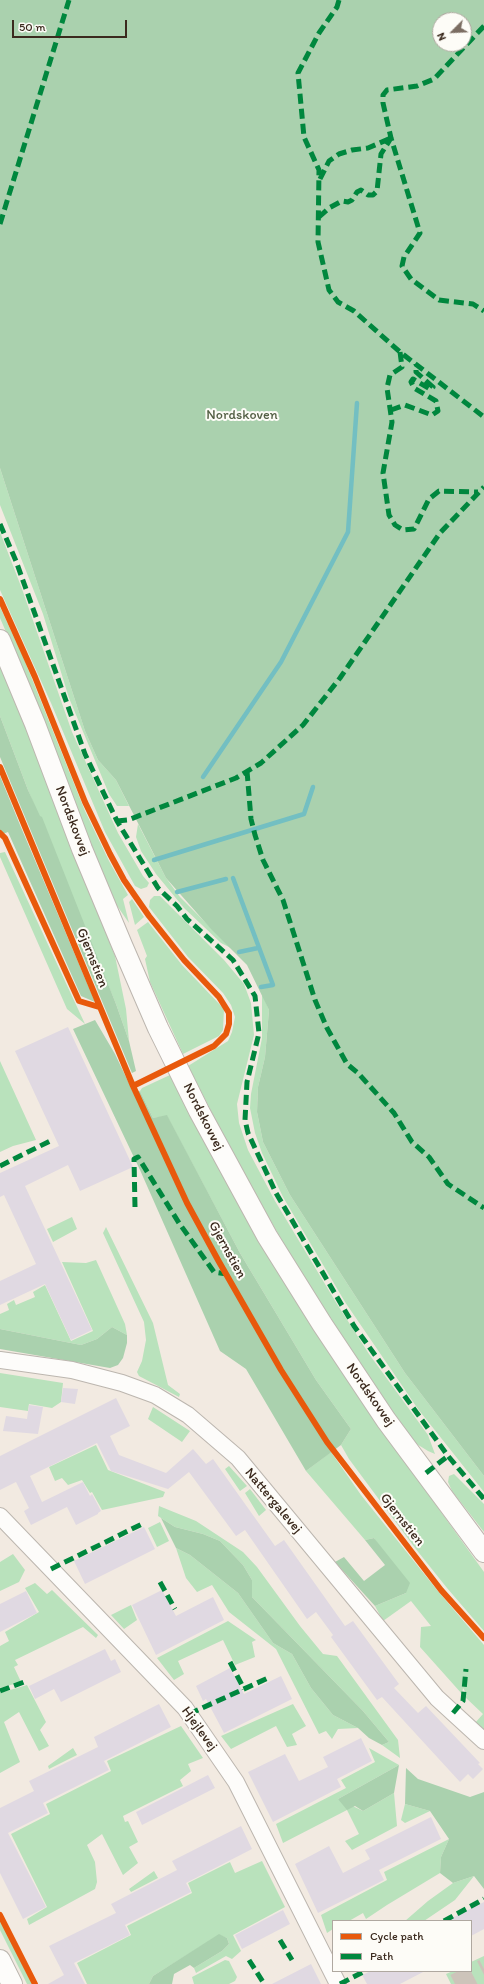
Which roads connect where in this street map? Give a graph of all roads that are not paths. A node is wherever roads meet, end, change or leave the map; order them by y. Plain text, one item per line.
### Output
1 (0, 640) edge
2 (0, 1360) edge
3 (0, 1516) edge
4 (484, 1552) edge
5 (484, 1741) edge
6 (0, 1960) edge
7 (12, 1984) edge
8 (338, 1984) edge

1 - 4 street, Nordskovvej
2 - 5 street, Nattergalevej
3 - 8 street, Hjejlevej
6 - 7 street

